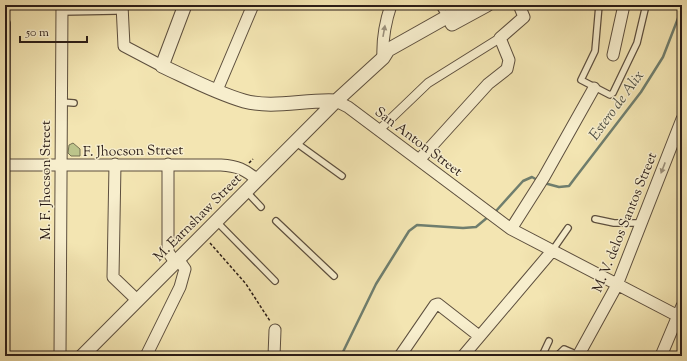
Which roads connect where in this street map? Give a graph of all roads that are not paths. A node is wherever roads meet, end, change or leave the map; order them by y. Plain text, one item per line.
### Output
1 (185, 5) edge
2 (253, 5) edge
3 (391, 5) edge
4 (439, 5) edge
5 (519, 5) edge
6 (598, 5) edge
7 (624, 5) edge
8 (646, 5) edge
9 (477, 6) edge
10 (119, 8) edge
11 (62, 9) edge
12 (446, 18) junction
13 (5, 19) edge
14 (500, 38) junction
15 (614, 55) dead end
16 (383, 58) junction
17 (162, 66) junction
18 (594, 88) junction
19 (217, 90) junction
20 (336, 101) junction
21 (61, 102) junction
22 (74, 103) dead end
23 (682, 119) edge
24 (379, 130) junction
25 (295, 142) junction
26 (419, 160) junction
27 (115, 164) junction
28 (168, 164) junction
29 (5, 165) edge
30 (60, 166) junction
31 (342, 176) dead end
32 (257, 180) junction
33 (246, 191) junction
34 (261, 207) dead end
35 (595, 219) dead end
36 (216, 221) junction
37 (276, 221) dead end
38 (641, 223) junction
39 (568, 228) dead end
40 (512, 229) junction
41 (552, 251) junction
42 (176, 261) junction
43 (334, 276) dead end
44 (275, 281) dead end
45 (617, 284) junction
46 (137, 300) junction
47 (680, 311) edge
48 (275, 330) road end
49 (479, 336) junction
50 (549, 341) dead end
51 (5, 356) edge
52 (60, 356) edge
53 (82, 356) edge
54 (146, 356) edge
55 (274, 356) edge
56 (400, 356) edge
57 (463, 356) edge
58 (542, 356) edge
59 (557, 356) edge
60 (578, 356) edge
61 (661, 356) edge

1 - 17 street
2 - 19 street
16 -> 3 street
4 - 12 lane
5 - 14 street
6 - 18 lane
7 - 15 street
8 - 18 lane
9 - 12 street, M. Earnshaw Street
9 - 16 street
10 - 11 lane
10 - 17 street, San Anton Street
11 - 21 street, M. F. Jhocson Street
12 - 16 street, M. Earnshaw Street
13 - 29 lane
14 - 24 street
14 - 26 street
16 - 20 street, M. Earnshaw Street
17 - 19 street, San Anton Street
18 - 40 street
19 - 20 street, San Anton Street
20 - 24 street, San Anton Street
20 - 25 street, M. Earnshaw Street
21 - 22 lane
21 - 30 street, M. F. Jhocson Street
23 -> 38 street, M. V. delos Santos Street
24 - 26 street, San Anton Street
25 - 31 lane
25 - 32 street, M. Earnshaw Street
26 - 40 street, San Anton Street
27 - 28 street, F. Jhocson Street
27 - 30 street, F. Jhocson Street
27 - 46 street
28 - 32 street, F. Jhocson Street
28 - 42 street
29 - 30 street, F. Jhocson Street
29 - 51 lane
30 - 52 street, M. F. Jhocson Street
32 - 33 street, M. Earnshaw Street
33 - 34 lane
33 - 36 street, M. Earnshaw Street
35 - 38 lane
36 - 42 street, M. Earnshaw Street
36 - 44 lane
37 - 43 lane
38 - 45 street, M. V. delos Santos Street
39 - 41 lane
40 - 41 street, San Anton Street
41 - 45 street, San Anton Street
41 - 49 street
42 - 46 street, M. Earnshaw Street
42 - 54 street
45 - 47 street, San Anton Street
45 - 60 street, M. V. delos Santos Street
46 - 53 street, M. Earnshaw Street
47 - 61 street
48 - 55 street
49 - 56 street
49 - 57 street
50 - 58 lane
59 - 60 lane

